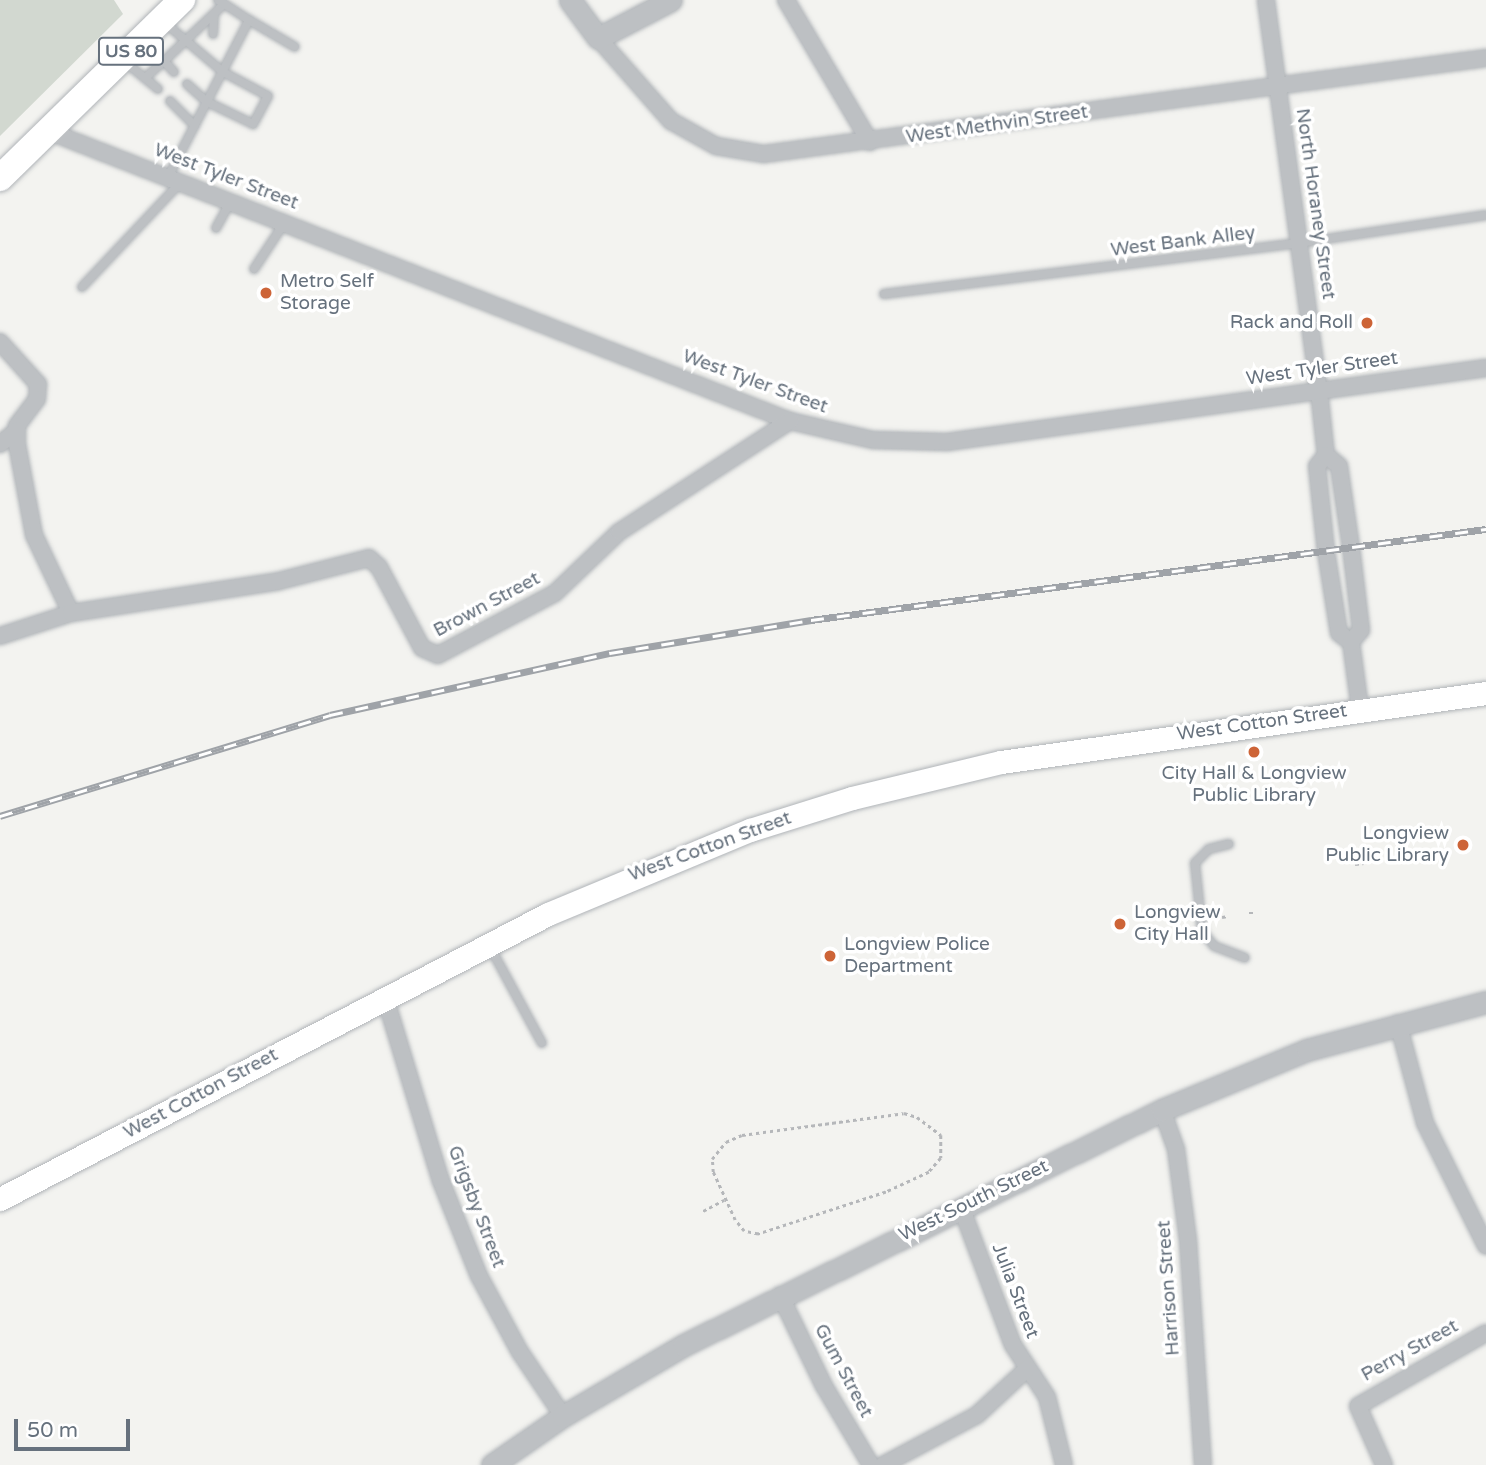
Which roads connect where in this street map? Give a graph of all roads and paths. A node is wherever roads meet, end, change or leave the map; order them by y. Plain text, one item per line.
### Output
1 (182, 0) edge
2 (570, 0) edge
3 (671, 0) edge
4 (786, 0) edge
5 (1266, 0) edge
6 (221, 2) edge
7 (214, 14) junction
8 (161, 20) junction
9 (249, 20) junction
10 (214, 34) dead end
11 (598, 38) junction
12 (186, 41) junction
13 (295, 47) dead end
14 (213, 52) dead end
15 (1486, 58) edge
16 (122, 60) junction
17 (164, 61) junction
18 (211, 62) junction
19 (174, 72) dead end
20 (222, 72) junction
21 (145, 78) junction
22 (187, 84) dead end
23 (1278, 87) junction
24 (158, 89) dead end
25 (170, 101) dead end
26 (207, 102) junction
27 (195, 126) junction
28 (48, 131) junction
29 (870, 142) junction
30 (0, 178) edge
31 (175, 179) junction
32 (231, 201) junction
33 (1486, 215) edge
34 (285, 222) junction
35 (216, 228) dead end
36 (1299, 243) junction
37 (254, 269) dead end
38 (82, 287) dead end
39 (884, 294) dead end
40 (0, 342) edge
41 (1486, 368) edge
42 (1319, 391) junction
43 (790, 421) junction
44 (17, 430) junction
45 (0, 444) edge
46 (1325, 455) junction
47 (71, 613) junction
48 (0, 636) edge
49 (1351, 642) junction
50 (1486, 693) edge
51 (1360, 709) junction
52 (1229, 844) dead end
53 (1364, 863) dead end
54 (1355, 864) dead end
55 (1249, 913) dead end
56 (1254, 913) dead end
57 (1228, 916) dead end
58 (1222, 917) dead end
59 (489, 944) junction
60 (1245, 958) dead end
61 (386, 998) junction
62 (1486, 1002) edge
63 (1398, 1023) junction
64 (542, 1043) dead end
65 (1162, 1110) junction
66 (0, 1199) edge
67 (724, 1200) junction
68 (961, 1207) junction
69 (703, 1212) dead end
70 (1486, 1247) edge
71 (780, 1295) junction
72 (1486, 1333) edge
73 (1027, 1369) junction
74 (563, 1416) junction
75 (492, 1465) edge
76 (871, 1465) edge
77 (883, 1465) edge
78 (1064, 1465) edge
79 (1203, 1465) edge
80 (1384, 1465) edge

1 - 8 main road, US 80
2 - 11 street, West Methvin Street
3 - 11 street
4 - 29 street
5 - 23 street, North Horaney Street
6 - 7 lane
6 - 9 lane
7 - 10 lane
7 - 12 lane
8 - 12 lane
8 - 16 main road, US 80
9 - 13 lane
9 - 20 lane
11 - 29 street, West Methvin Street
12 - 17 lane
12 - 18 lane
14 - 18 lane
15 - 23 street, West Methvin Street
16 - 21 lane
16 - 28 main road, US 80
17 - 19 lane
17 - 21 lane
18 - 20 lane
20 - 26 lane
20 - 26 lane
21 - 24 lane
22 - 26 lane
23 - 29 street, West Methvin Street
23 - 36 street, North Horaney Street
25 - 27 lane
26 - 27 lane
27 - 31 lane
28 - 30 main road, US 80
28 - 31 street, West Tyler Street
31 - 32 street, West Tyler Street
31 - 38 lane
32 - 34 street, West Tyler Street
32 - 35 lane
33 - 36 lane, West Bank Alley
34 - 37 lane
34 - 43 street, West Tyler Street
36 - 39 lane, West Bank Alley
36 - 42 street, North Horaney Street
40 - 44 street
41 - 42 street, West Tyler Street
42 - 43 street, West Tyler Street
42 - 46 street, North Horaney Street
43 - 47 street, Brown Street
44 - 45 street
44 - 47 street
46 - 49 street, North Horaney Street
46 - 49 street, North Horaney Street
47 - 48 street, Brown Street
49 - 51 street
50 - 51 main road, West Cotton Street
51 - 59 main road, West Cotton Street
52 - 60 lane
53 - 54 path
55 - 56 path
57 - 58 path
59 - 61 main road, West Cotton Street
59 - 64 lane
61 - 66 main road, West Cotton Street
61 - 74 street, Grigsby Street
62 - 63 street, West South Street
63 - 65 street, West South Street
63 - 70 street
65 - 68 street, West South Street
65 - 79 street, Harrison Street
67 - 67 path
67 - 69 path
68 - 71 street, West South Street
68 - 73 street, Julia Street
71 - 74 street, West South Street
71 - 76 street, Gum Street
72 - 80 street, Perry Street
73 - 77 street
73 - 78 street, Julia Street
74 - 75 street, West South Street

